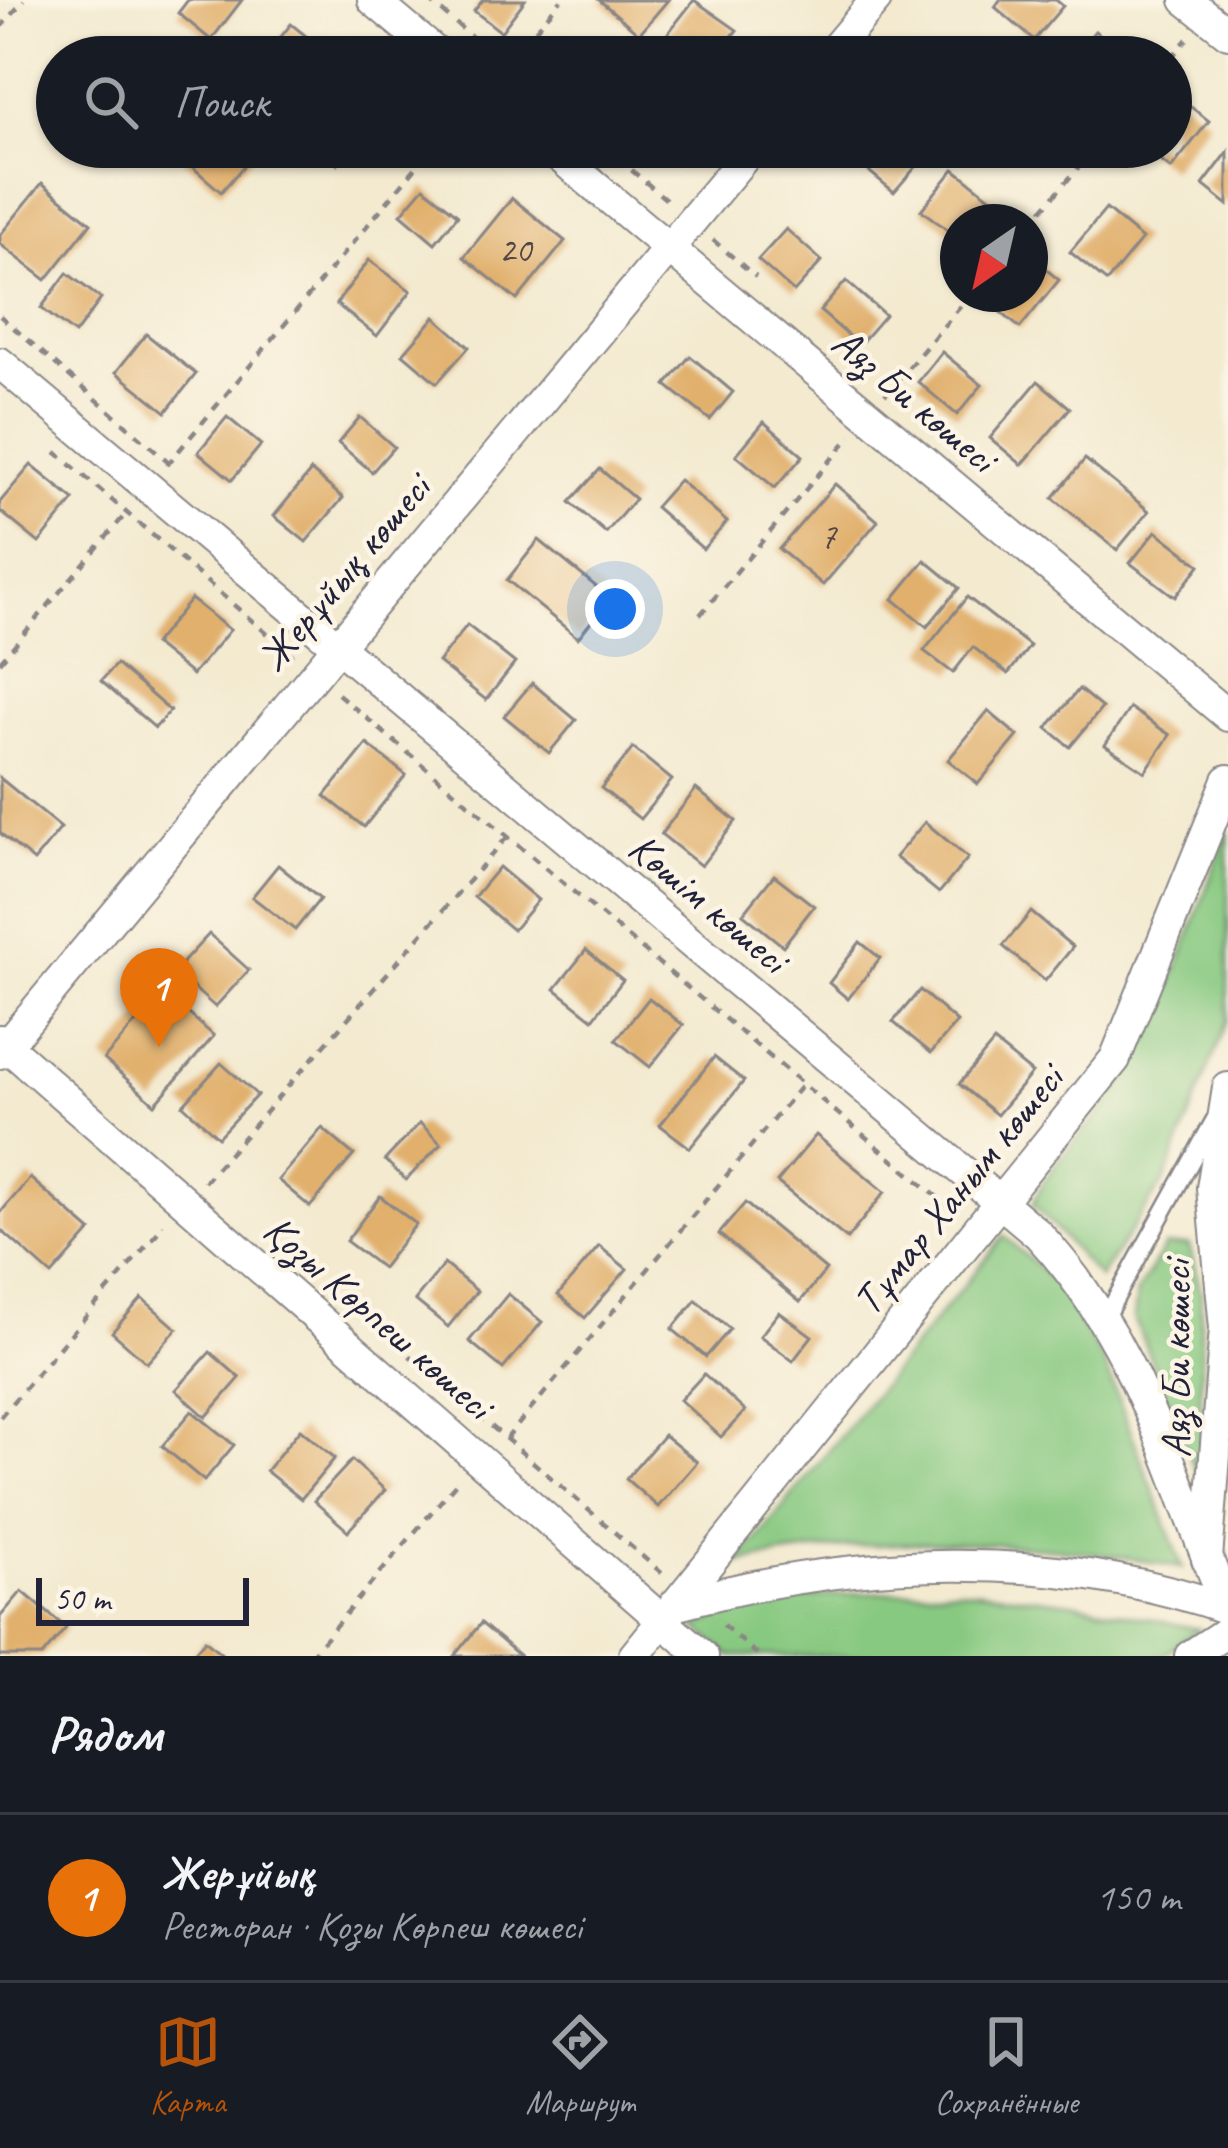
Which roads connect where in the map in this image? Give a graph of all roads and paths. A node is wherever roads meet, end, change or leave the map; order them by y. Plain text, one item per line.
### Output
1 (24, 0) edge
2 (373, 0) edge
3 (428, 0) edge
4 (561, 0) edge
5 (876, 0) edge
6 (1186, 0) edge
7 (0, 28) edge
8 (1228, 33) edge
9 (416, 36) edge
10 (471, 36) edge
11 (530, 36) edge
12 (846, 36) edge
13 (415, 168) edge
14 (573, 168) edge
15 (735, 168) edge
16 (1078, 168) edge
17 (1047, 204) edge
18 (668, 248) junction
19 (956, 312) edge
20 (0, 363) edge
21 (868, 415) junction
22 (54, 450) dead end
23 (147, 487) junction
24 (127, 513) junction
25 (700, 615) dead end
26 (334, 647) junction
27 (0, 662) edge
28 (313, 674) junction
29 (1228, 716) edge
30 (1228, 780) edge
31 (534, 808) junction
32 (508, 837) junction
33 (2, 1046) edge
34 (828, 1058) junction
35 (804, 1084) junction
36 (1225, 1097) edge
37 (1228, 1179) edge
38 (184, 1202) junction
39 (1001, 1203) junction
40 (1215, 1218) junction
41 (977, 1231) junction
42 (1105, 1318) junction
43 (0, 1417) edge
44 (478, 1457) junction
45 (1207, 1559) junction
46 (1228, 1608) edge
47 (668, 1613) junction
48 (1228, 1631) edge
49 (310, 1656) edge
50 (634, 1656) edge
51 (703, 1656) edge
52 (1190, 1656) edge

1 - 7 path
2 - 9 street
3 - 10 path
4 - 11 path
5 - 12 street
6 - 8 street
13 - 23 path
14 - 18 street, Аяз Би көшесі
15 - 18 street, Жерұйық көшесі
16 - 17 path
18 - 21 street, Аяз Би көшесі
18 - 26 street, Жерұйық көшесі
19 - 21 path
20 - 23 street, Көшім көшесі
21 - 25 path
21 - 29 street, Аяз Би көшесі
22 - 24 path
23 - 24 path
23 - 26 street, Көшім көшесі
24 - 27 path
24 - 28 path
26 - 28 street, Жерұйық көшесі
26 - 31 street, Көшім көшесі
28 - 32 path
28 - 33 street, Жерұйық көшесі
30 - 39 street, Тұмар Ханым көшесі
31 - 32 path
31 - 34 street, Көшім көшесі
32 - 35 path
32 - 38 path
33 - 38 street, Қозы Көрпеш көшесі
34 - 35 path
34 - 39 street, Көшім көшесі
35 - 41 path
35 - 44 path
36 - 40 street, Аяз Би көшесі
36 - 42 lane
37 - 40 lane
38 - 43 path
38 - 44 street, Қозы Көрпеш көшесі
39 - 41 street, Тұмар Ханым көшесі
39 - 42 street, Көшім көшесі
40 - 45 street, Аяз Би көшесі
41 - 47 street, Тұмар Ханым көшесі
42 - 45 street, Көшім көшесі
44 - 47 street, Қозы Көрпеш көшесі
44 - 49 path
45 - 46 street, Көшім көшесі
46 - 47 street
47 - 50 street, Тұмар Ханым көшесі
47 - 51 street, Қозы Көрпеш көшесі
48 - 52 street

